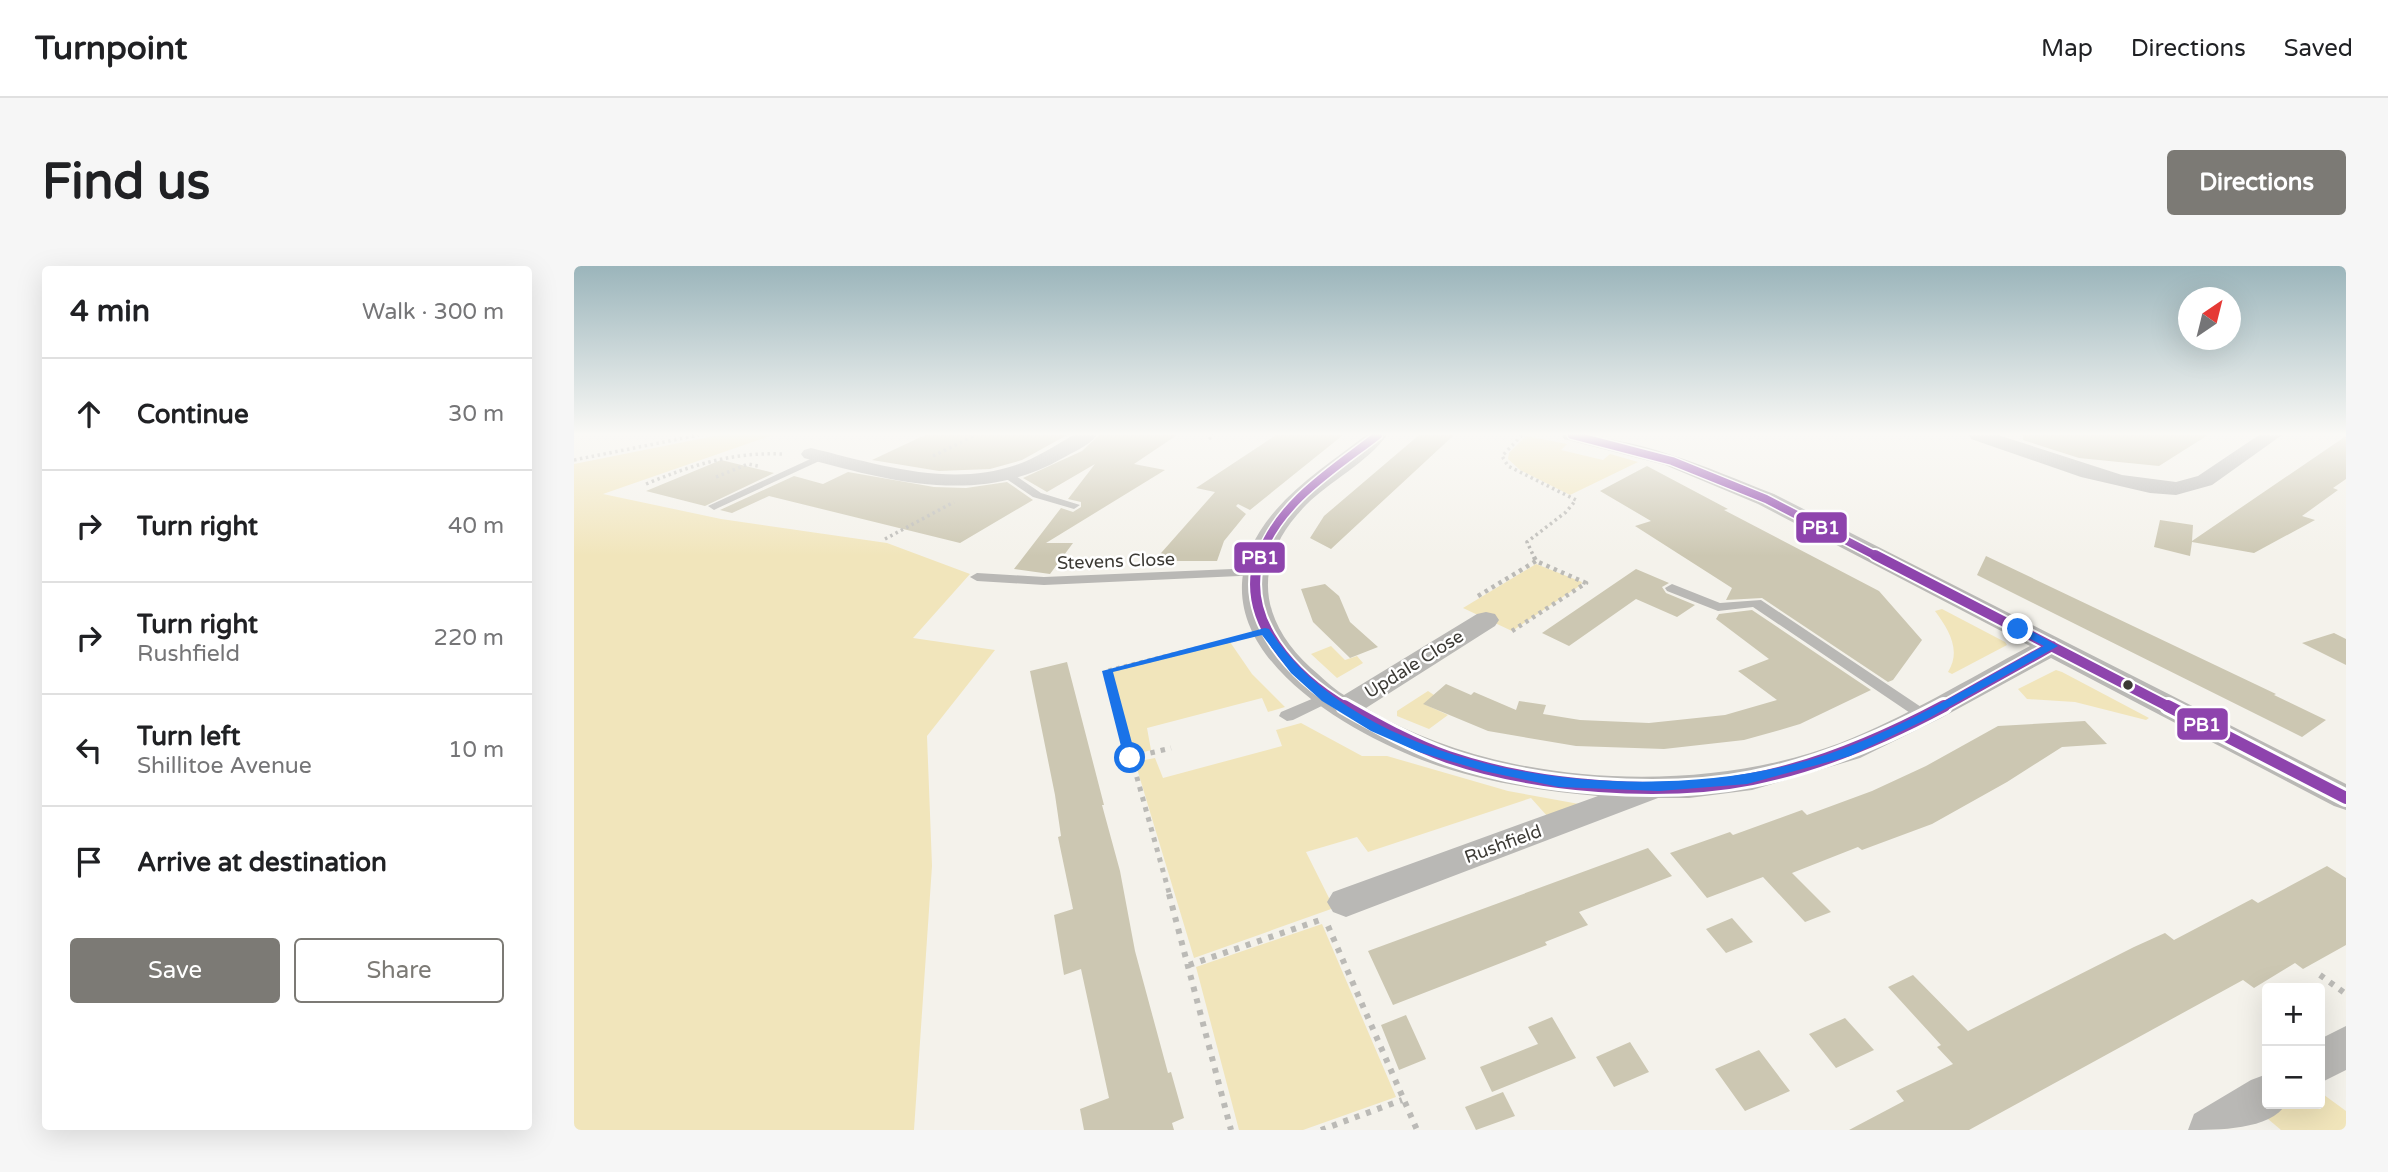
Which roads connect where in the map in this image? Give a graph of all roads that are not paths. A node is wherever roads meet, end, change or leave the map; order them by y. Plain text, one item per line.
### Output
1 (777, 475) edge
2 (909, 475) edge
3 (1001, 475) edge
4 (1008, 475) edge
5 (1329, 475) edge
6 (1710, 475) edge
7 (2106, 475) edge
8 (2211, 475) edge
9 (1074, 505) dead end
10 (714, 506) dead end
11 (1256, 572) junction
12 (977, 578) dead end
13 (1672, 587) dead end
14 (1486, 620) road end
15 (2052, 646) junction
16 (1335, 704) junction
17 (1925, 715) junction
18 (1287, 716) dead end
19 (1659, 787) junction
20 (2346, 798) edge
21 (1346, 902) dead end
22 (2346, 1046) edge
23 (2325, 1060) edge
24 (2262, 1098) edge
25 (2211, 1130) edge

1 - 10 lane
2 - 3 street
4 - 9 lane
5 - 11 street, Rushfield
6 - 15 street
7 - 8 street
11 - 12 lane, Stevens Close
11 - 16 street, Rushfield
13 - 17 lane
14 - 16 street, Updale Close
15 - 17 street, Rushfield
15 - 20 street
16 - 18 lane
16 - 19 street, Rushfield
17 - 19 street, Rushfield
19 - 21 street, Rushfield
22 - 23 street
24 - 25 street

